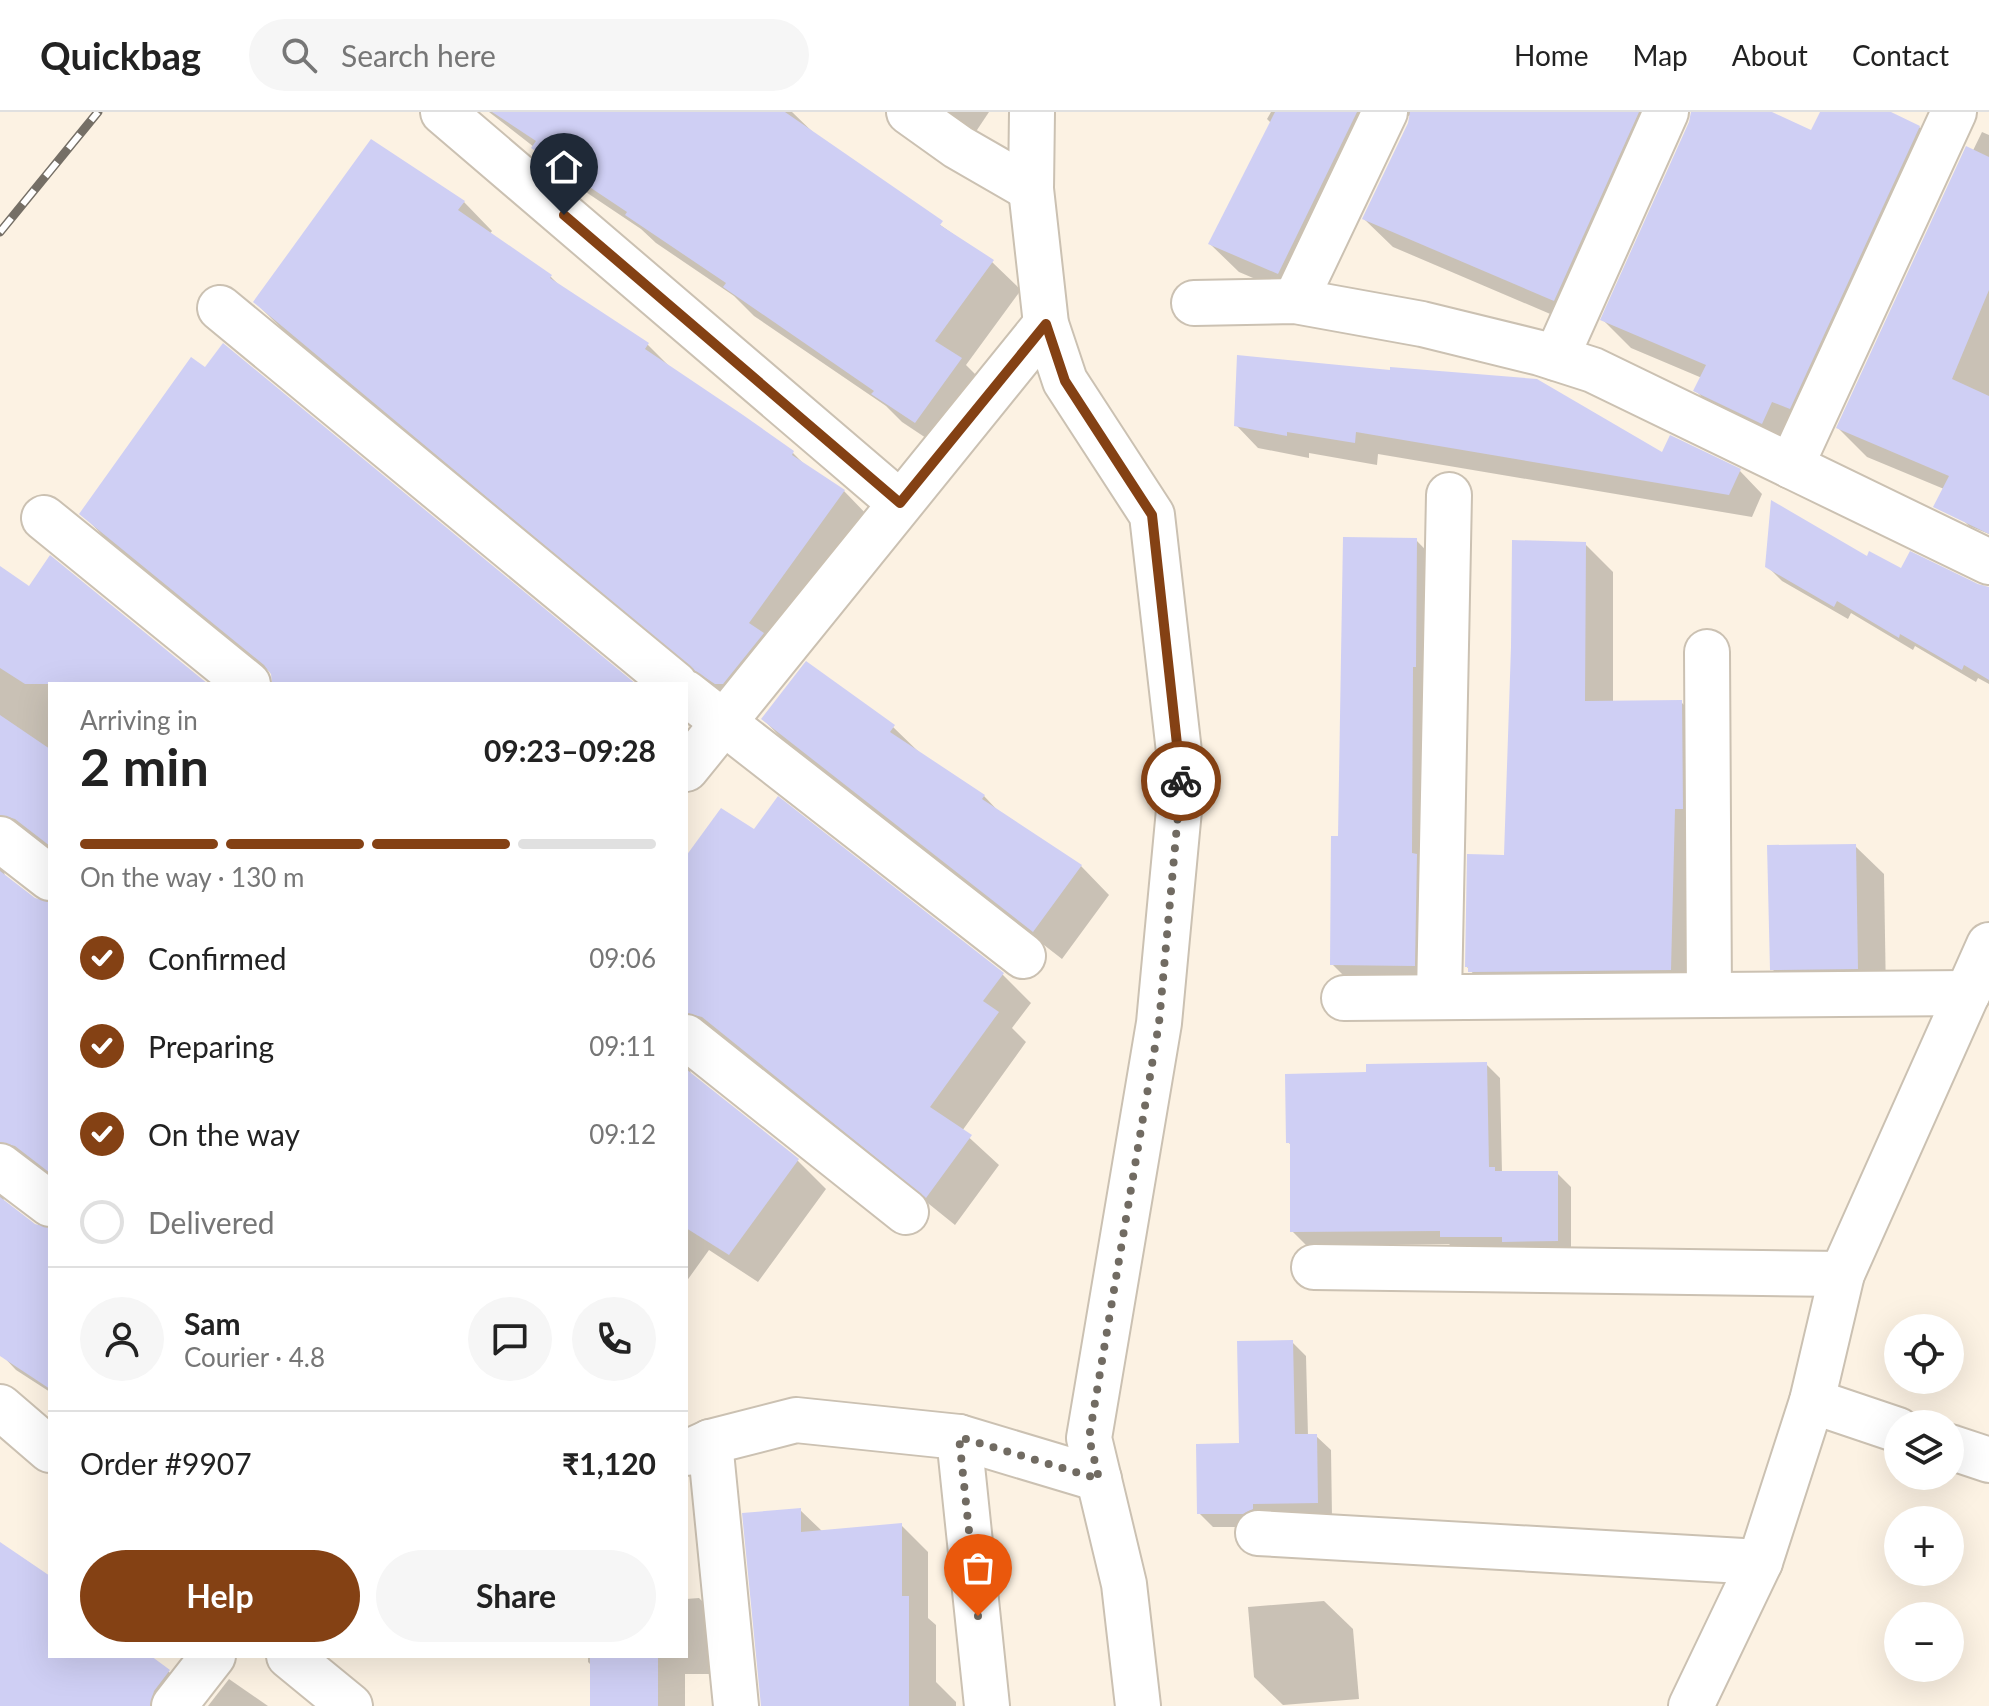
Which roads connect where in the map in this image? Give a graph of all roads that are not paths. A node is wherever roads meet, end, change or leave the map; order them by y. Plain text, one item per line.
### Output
1 (443, 112) edge
2 (909, 112) edge
3 (1032, 112) edge
4 (1385, 112) edge
5 (1666, 112) edge
6 (1954, 112) edge
7 (1031, 189) junction
8 (1295, 301) junction
9 (1194, 303) dead end
10 (220, 308) dead end
11 (1046, 324) junction
12 (1556, 358) junction
13 (1791, 466) junction
14 (1449, 495) dead end
15 (900, 503) junction
16 (44, 518) dead end
17 (1989, 562) edge
18 (1707, 652) dead end
19 (246, 682) edge
20 (673, 682) edge
21 (688, 695) edge
22 (723, 724) junction
23 (688, 767) edge
24 (0, 839) edge
25 (48, 876) edge
26 (1989, 945) edge
27 (1023, 956) dead end
28 (1968, 993) junction
29 (1709, 994) junction
30 (1439, 996) junction
31 (1344, 998) dead end
32 (688, 1039) edge
33 (0, 1166) edge
34 (48, 1202) edge
35 (906, 1212) dead end
36 (1314, 1267) dead end
37 (1842, 1274) junction
38 (1812, 1401) junction
39 (0, 1407) edge
40 (1884, 1425) edge
41 (959, 1437) junction
42 (698, 1447) edge
43 (48, 1448) edge
44 (1964, 1452) edge
45 (1989, 1460) edge
46 (1099, 1479) junction
47 (1258, 1533) dead end
48 (1760, 1562) junction
49 (211, 1658) edge
50 (291, 1658) edge
51 (174, 1706) edge
52 (350, 1706) edge
53 (736, 1706) edge
54 (987, 1706) edge
55 (1138, 1706) edge
56 (1691, 1706) edge

1 - 15 street
2 - 7 street
3 - 7 street
4 - 8 street
5 - 12 street
6 - 13 street
7 - 11 street
8 - 9 street
8 - 12 street
10 - 20 street
11 - 15 street
11 - 46 street
12 - 13 street
13 - 17 street
14 - 30 street
15 - 22 street
16 - 19 street
18 - 29 street
21 - 22 street
22 - 23 street
22 - 27 street
24 - 25 street
26 - 28 street
28 - 29 street
28 - 37 street
29 - 30 street
30 - 31 street
32 - 35 street
33 - 34 street
36 - 37 street
37 - 38 street
38 - 40 street
38 - 48 street
39 - 43 street
41 - 42 street
41 - 46 street
41 - 54 street
42 - 53 street
44 - 45 street
46 - 55 street
47 - 48 street
48 - 56 street
49 - 51 street
50 - 52 street

